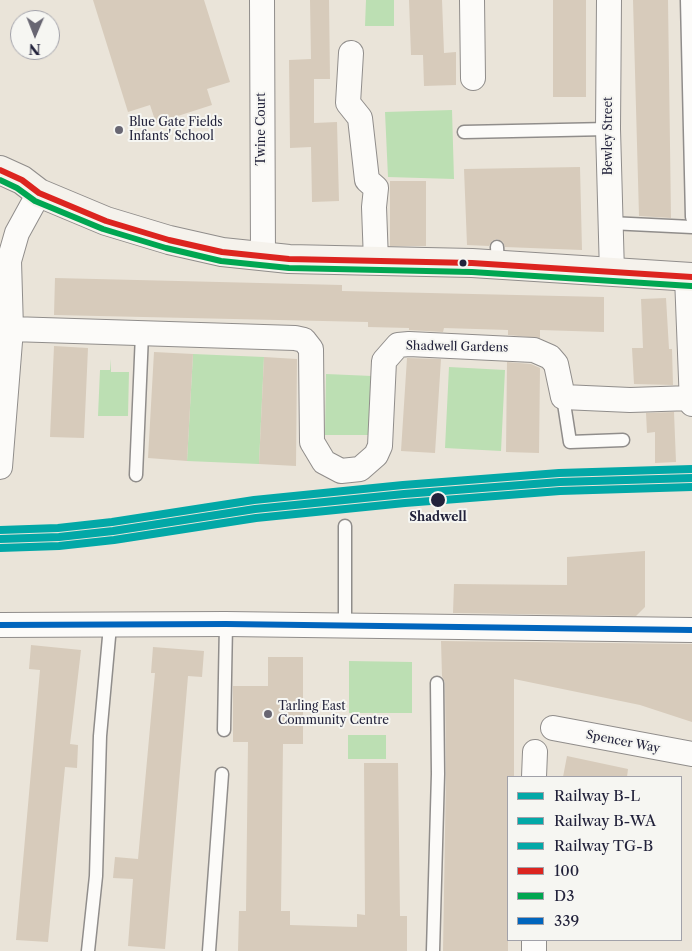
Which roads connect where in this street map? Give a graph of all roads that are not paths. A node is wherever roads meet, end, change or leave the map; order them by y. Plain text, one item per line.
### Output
1 (262, 0) edge
2 (472, 0) edge
3 (609, 0) edge
4 (687, 0) edge
5 (351, 52) dead end
6 (473, 78) dead end
7 (608, 129) junction
8 (464, 132) dead end
9 (0, 170) edge
10 (39, 193) junction
11 (692, 217) edge
12 (610, 223) junction
13 (692, 227) edge
14 (262, 257) junction
15 (376, 261) junction
16 (612, 272) junction
17 (690, 277) edge
18 (11, 330) junction
19 (142, 334) junction
20 (563, 397) junction
21 (692, 398) edge
22 (692, 404) edge
23 (624, 440) dead end
24 (0, 467) edge
25 (136, 475) dead end
26 (345, 526) dead end
27 (226, 624) junction
28 (0, 625) edge
29 (110, 626) junction
30 (345, 626) junction
31 (692, 630) edge
32 (437, 683) dead end
33 (553, 728) dead end
34 (224, 730) dead end
35 (534, 752) dead end
36 (692, 754) edge
37 (222, 774) dead end
38 (534, 776) edge
39 (88, 951) edge
40 (209, 951) edge
41 (433, 951) edge

1 - 14 street, Twine Court
2 - 6 street
3 - 7 street, Bewley Street
4 - 11 lane
5 - 15 street
7 - 8 lane
7 - 12 street, Bewley Street
9 - 10 main road
10 - 14 main road
10 - 18 street
12 - 13 lane
12 - 16 street, Bewley Street
14 - 15 main road
15 - 16 main road
16 - 17 main road
17 - 21 street
18 - 19 street, Shadwell Gardens
18 - 24 street
19 - 20 street, Shadwell Gardens
19 - 25 lane
20 - 21 street
20 - 23 lane
21 - 22 street
26 - 30 lane
27 - 29 street
27 - 30 street
27 - 34 lane
28 - 29 street
29 - 39 lane
30 - 31 street
32 - 41 lane
33 - 36 street, Spencer Way
35 - 38 street
37 - 40 lane

